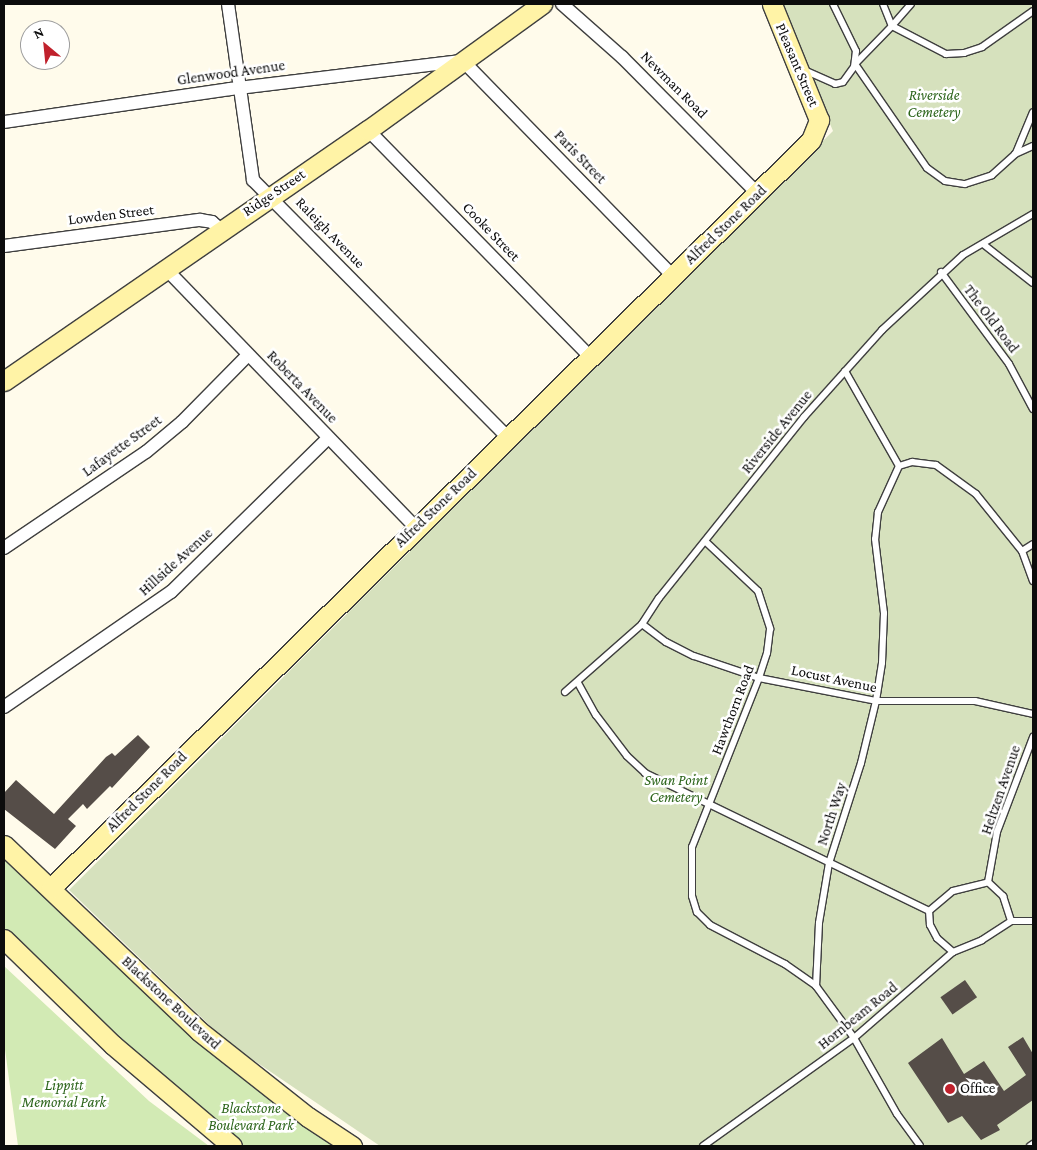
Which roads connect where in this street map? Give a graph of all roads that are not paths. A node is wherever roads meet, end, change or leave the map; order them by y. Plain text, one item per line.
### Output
1 (228, 4) edge
2 (542, 4) edge
3 (562, 4) edge
4 (772, 4) edge
5 (833, 4) edge
6 (883, 4) edge
7 (911, 4) edge
8 (1033, 12) edge
9 (892, 26) junction
10 (463, 61) junction
11 (855, 64) junction
12 (798, 67) junction
13 (240, 88) junction
14 (1033, 112) edge
15 (4, 122) edge
16 (819, 127) joint
17 (368, 130) junction
18 (1033, 146) edge
19 (1015, 154) junction
20 (758, 194) junction
21 (267, 197) junction
22 (1033, 214) edge
23 (220, 229) junction
24 (982, 244) junction
25 (4, 246) edge
26 (166, 269) junction
27 (941, 272) junction
28 (673, 276) junction
29 (1033, 283) edge
30 (248, 355) junction
31 (590, 358) junction
32 (845, 371) junction
33 (4, 381) edge
34 (1033, 409) edge
35 (328, 438) junction
36 (508, 438) junction
37 (899, 466) junction
38 (416, 528) junction
39 (706, 542) junction
40 (1033, 544) edge
41 (4, 548) edge
42 (1022, 551) junction
43 (1033, 581) edge
44 (642, 624) junction
45 (759, 678) junction
46 (578, 683) junction
47 (565, 692) dead end
48 (876, 702) junction
49 (4, 707) edge
50 (1033, 714) edge
51 (1033, 737) edge
52 (709, 806) junction
53 (4, 845) edge
54 (829, 863) junction
55 (988, 882) junction
56 (51, 888) junction
57 (929, 910) junction
58 (1033, 920) edge
59 (1011, 921) junction
60 (4, 939) edge
61 (11, 952) edge
62 (953, 952) junction
63 (816, 986) junction
64 (854, 1038) junction
65 (1033, 1144) edge
66 (232, 1146) edge
67 (352, 1146) edge
68 (703, 1146) edge
69 (920, 1146) edge
70 (1030, 1146) edge

1 - 13 street, Raleigh Avenue
2 - 10 street, Ridge Street
3 - 20 street, Newman Road
4 - 12 street, Pleasant Street
5 - 11 lane
6 - 9 lane
7 - 9 lane
8 - 9 lane
9 - 11 lane
10 - 13 street, Glenwood Avenue
10 - 17 street, Ridge Street
10 - 28 street, Paris Street
11 - 12 lane
11 - 19 lane
12 - 16 street, Pleasant Street
13 - 15 street, Glenwood Avenue
13 - 21 street, Raleigh Avenue
14 - 19 lane
16 - 20 street, Alfred Stone Road
17 - 21 street, Ridge Street
17 - 31 street, Cooke Street
18 - 19 lane
20 - 28 street, Alfred Stone Road
21 - 23 street, Ridge Street
21 - 36 street, Raleigh Avenue
22 - 24 lane, Riverside Avenue
23 - 25 street, Lowden Street
23 - 26 street, Ridge Street
24 - 27 lane, Riverside Avenue
24 - 29 lane
26 - 30 street, Roberta Avenue
26 - 33 street, Ridge Street
27 - 32 lane, Riverside Avenue
27 - 34 lane, The Old Road
28 - 31 street, Alfred Stone Road
30 - 35 street, Roberta Avenue
30 - 41 street, Lafayette Street
31 - 36 street, Alfred Stone Road
32 - 37 lane
32 - 39 lane, Riverside Avenue
35 - 38 street, Roberta Avenue
35 - 49 street, Hillside Avenue
36 - 38 street, Alfred Stone Road
37 - 42 lane
37 - 48 lane, North Way
38 - 56 street, Alfred Stone Road
39 - 44 lane, Riverside Avenue
39 - 45 lane, Hawthorn Road
40 - 42 lane
42 - 43 lane
44 - 45 lane, Locust Avenue
44 - 46 lane, Riverside Avenue
45 - 48 lane, Locust Avenue
45 - 52 lane, Hawthorn Road
46 - 47 lane, Riverside Avenue
46 - 52 lane
48 - 50 lane, Locust Avenue
48 - 54 lane, North Way
51 - 55 lane, Heltzen Avenue
52 - 54 lane
52 - 63 lane, Hawthorn Road
53 - 56 street, Blackstone Boulevard
54 - 57 lane
54 - 63 lane, North Way
55 - 57 lane
55 - 59 lane
56 - 67 street, Blackstone Boulevard
57 - 62 lane
58 - 59 lane
59 - 62 lane, Hornbeam Road
60 - 61 street
61 - 66 street
62 - 64 lane, Hornbeam Road
63 - 64 lane
64 - 68 lane, Hornbeam Road
64 - 69 lane
65 - 70 lane

